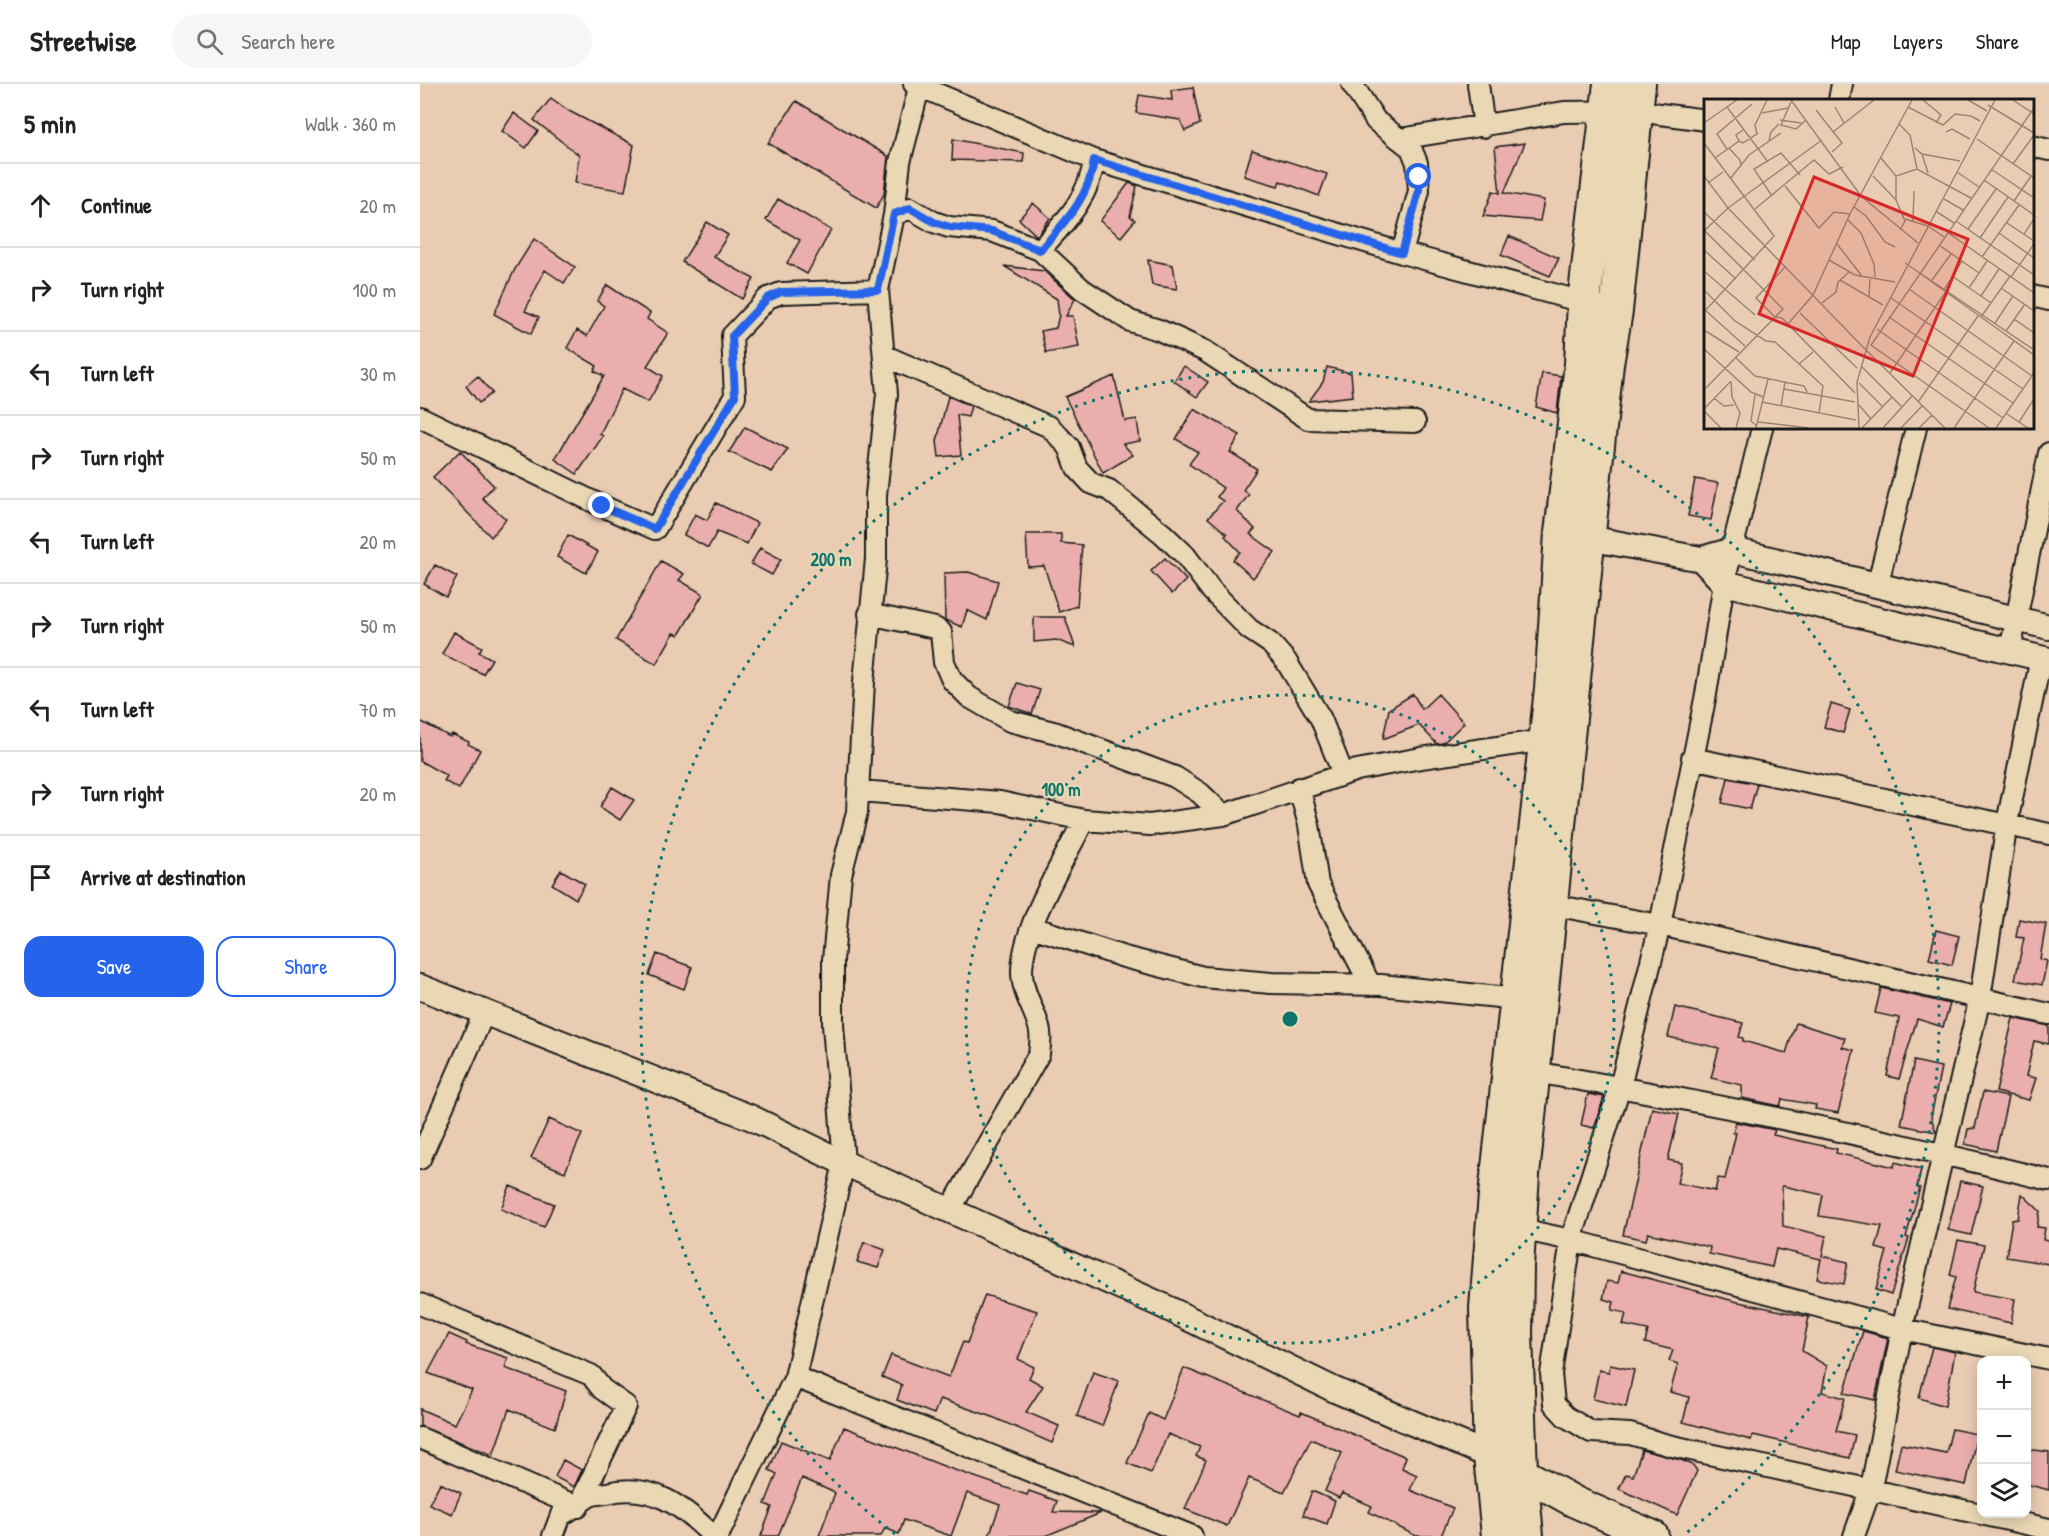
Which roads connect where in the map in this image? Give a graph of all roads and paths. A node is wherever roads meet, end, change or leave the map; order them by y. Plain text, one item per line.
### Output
1 (1352, 84) edge
2 (1478, 84) edge
3 (1842, 84) edge
4 (918, 86) edge
5 (1608, 98) edge
6 (1638, 98) edge
7 (1839, 99) edge
8 (1704, 119) edge
9 (1484, 127) junction
10 (1400, 139) junction
11 (2034, 146) edge
12 (2049, 150) edge
13 (1094, 160) junction
14 (894, 214) junction
15 (1040, 250) junction
16 (1402, 253) junction
17 (878, 290) junction
18 (2034, 296) edge
19 (2049, 300) edge
20 (1584, 302) junction
21 (1616, 311) junction
22 (885, 356) junction
23 (420, 417) edge
24 (1415, 422) dead end
25 (1762, 429) edge
26 (1916, 429) edge
27 (2049, 453) edge
28 (2046, 483) edge
29 (1575, 535) junction
30 (1733, 550) junction
31 (1701, 559) junction
32 (1724, 583) junction
33 (1877, 587) junction
34 (869, 614) junction
35 (2018, 620) junction
36 (2049, 627) edge
37 (2010, 651) junction
38 (2045, 659) edge
39 (1546, 740) junction
40 (1692, 758) junction
41 (1343, 774) junction
42 (1299, 788) junction
43 (859, 790) junction
44 (1223, 815) junction
45 (1084, 820) junction
46 (2007, 823) junction
47 (2049, 834) edge
48 (1553, 905) junction
49 (1660, 925) junction
50 (1032, 927) junction
51 (1370, 984) junction
52 (420, 987) edge
53 (1980, 998) junction
54 (484, 1013) junction
55 (2049, 1014) edge
56 (1524, 1019) junction
57 (1535, 1072) junction
58 (1620, 1087) junction
59 (1944, 1154) junction
60 (420, 1159) edge
61 (844, 1163) junction
62 (2049, 1180) edge
63 (950, 1210) junction
64 (1520, 1229) junction
65 (1571, 1240) junction
66 (420, 1305) edge
67 (1902, 1329) junction
68 (2049, 1359) edge
69 (795, 1377) junction
70 (420, 1438) edge
71 (1490, 1456) junction
72 (1521, 1471) junction
73 (1871, 1488) junction
74 (578, 1506) junction
75 (2049, 1529) edge
76 (553, 1536) edge
77 (716, 1536) edge
78 (1192, 1536) edge
79 (1498, 1536) edge
80 (1527, 1536) edge
81 (1653, 1536) edge
82 (1854, 1536) edge

1 - 10 street
2 - 9 street
3 - 7 street
4 - 13 street
4 - 14 street
5 - 6 street
5 - 9 street
5 - 20 highway
6 - 8 street
6 - 21 highway
9 - 10 street
10 - 16 street
11 - 12 street
13 - 15 street
13 - 16 street
14 - 15 street
14 - 17 street
15 - 24 street
16 - 20 street
17 - 22 street
17 - 23 street
18 - 19 street
20 - 21 street
20 - 29 highway
21 - 29 highway
22 - 34 street
22 - 41 street
25 - 30 street
26 - 33 street
27 - 28 street
28 - 35 street
29 - 31 street
29 - 39 highway
29 - 48 highway
30 - 31 street
30 - 32 street
30 - 33 street
31 - 32 street
32 - 37 street
32 - 40 street
33 - 35 street
34 - 43 street
34 - 44 street
35 - 36 street
35 - 37 street
37 - 38 street
38 - 46 street
39 - 41 street
39 - 56 highway
40 - 46 street
40 - 49 street
41 - 42 street
42 - 44 street
42 - 51 street
43 - 45 street
43 - 61 street
44 - 45 street
45 - 50 street
46 - 47 street
46 - 53 street
48 - 49 street
48 - 56 highway
49 - 53 street
49 - 58 street
50 - 51 street
50 - 63 street
51 - 56 street
52 - 54 street
53 - 55 street
53 - 59 street
54 - 60 street
54 - 61 street
56 - 57 highway
56 - 71 highway
57 - 58 street
57 - 64 highway
58 - 59 street
58 - 65 street
59 - 62 street
59 - 67 street
61 - 63 street
61 - 69 street
63 - 71 street
64 - 65 street
64 - 72 highway
65 - 67 street
65 - 73 street
66 - 74 street
67 - 68 street
67 - 73 street
69 - 77 street
69 - 78 street
70 - 74 street
71 - 72 main road
71 - 79 highway
72 - 80 highway
72 - 81 main road
73 - 75 street
73 - 82 street
74 - 76 street
74 - 77 street

